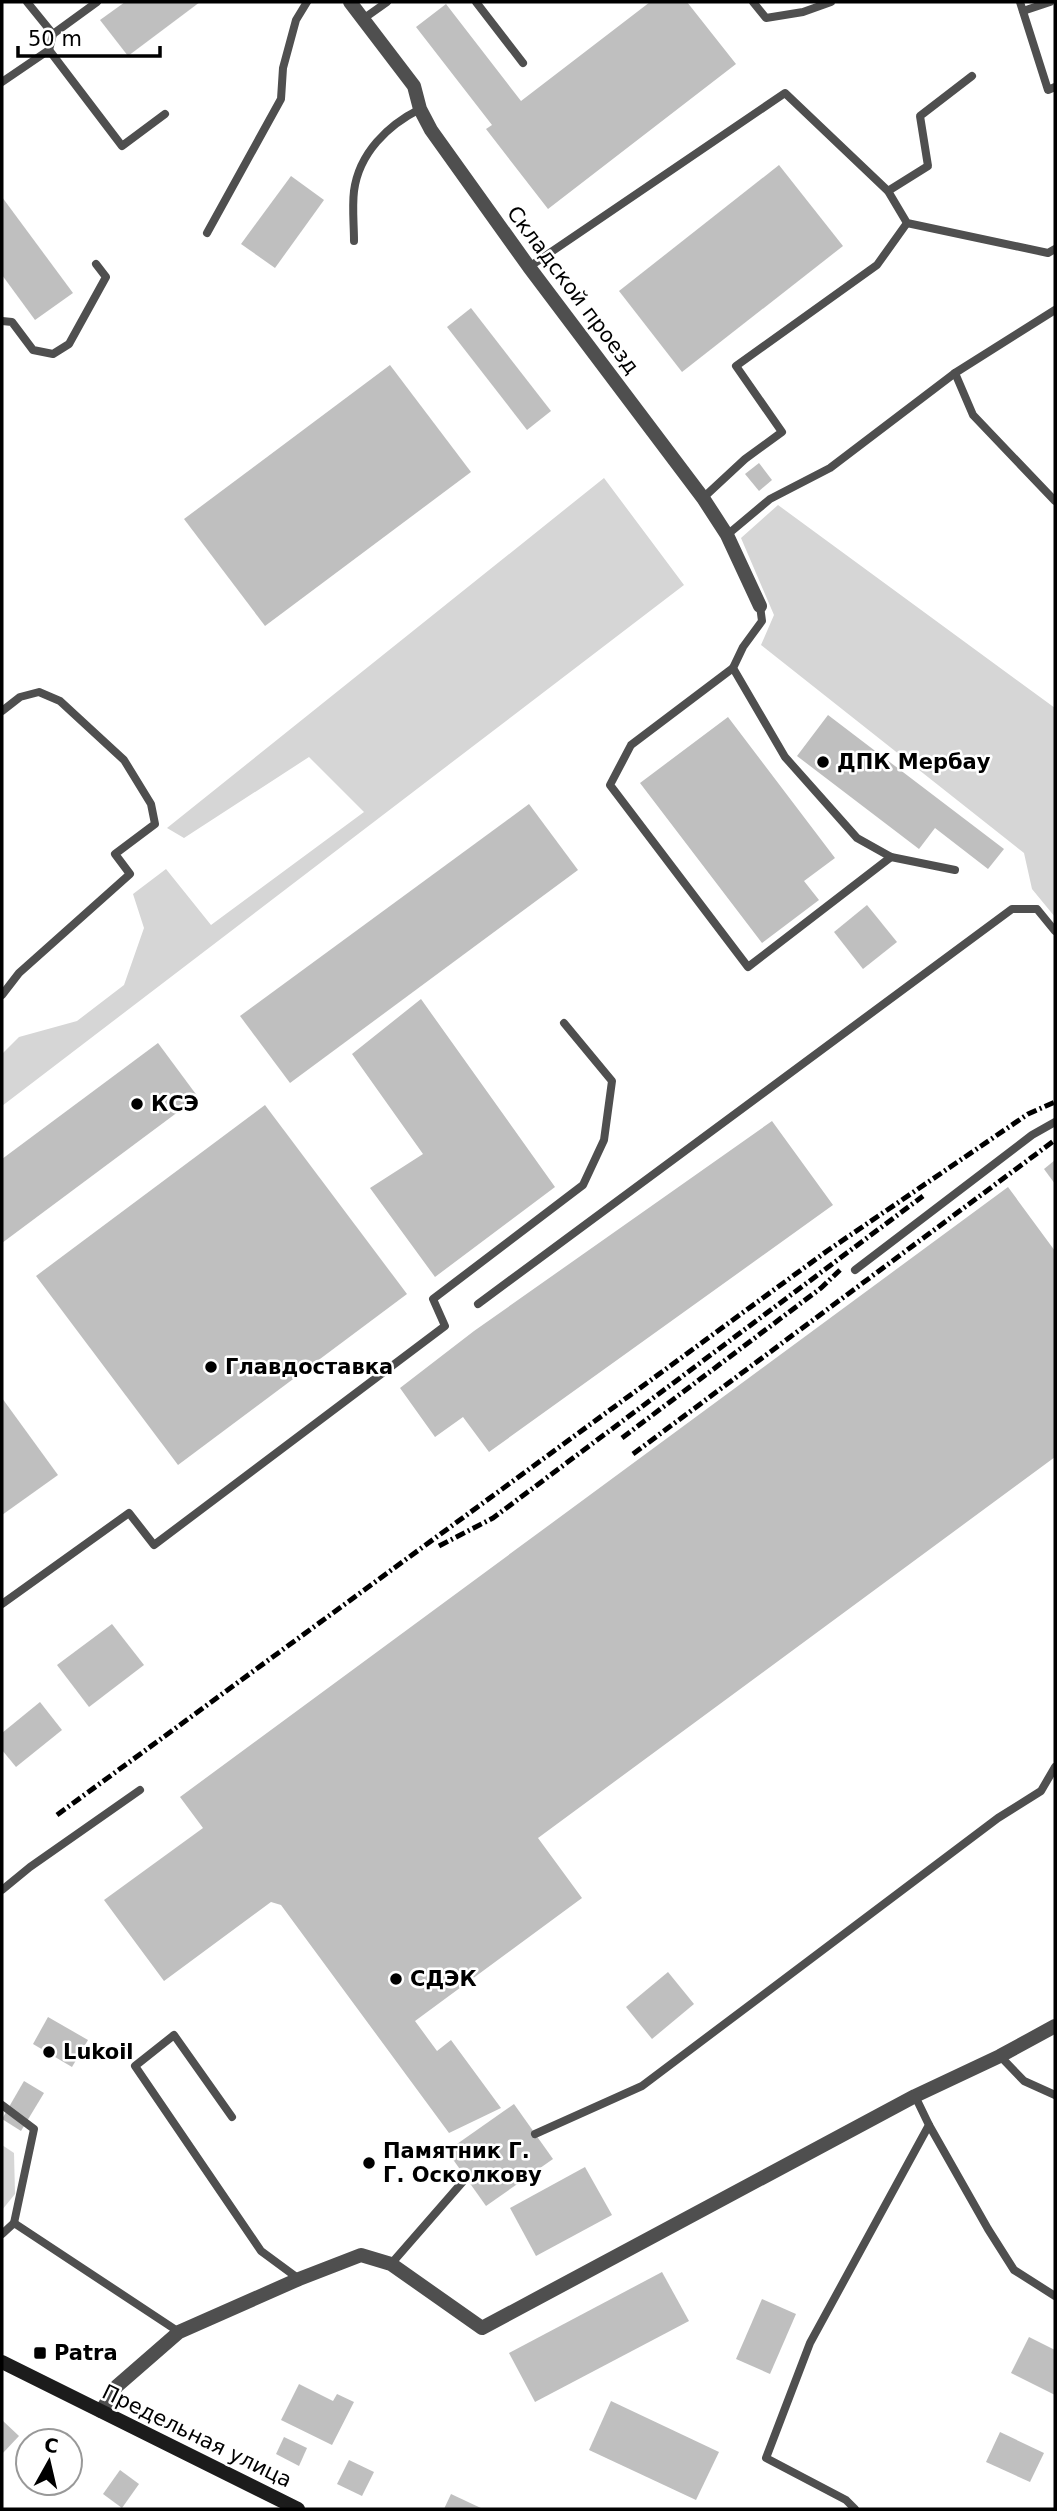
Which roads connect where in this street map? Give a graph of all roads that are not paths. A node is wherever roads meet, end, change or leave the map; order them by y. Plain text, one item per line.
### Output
1 (27, 2) edge
2 (97, 2) edge
3 (307, 2) edge
4 (350, 2) edge
5 (387, 2) edge
6 (477, 2) edge
7 (753, 2) edge
8 (831, 2) edge
9 (1050, 2) edge
10 (1021, 6) edge
11 (363, 19) junction
12 (53, 34) junction
13 (49, 50) junction
14 (523, 63) dead end
15 (972, 76) dead end
16 (2, 82) edge
17 (1055, 87) edge
18 (420, 108) junction
19 (165, 114) dead end
20 (888, 191) junction
21 (907, 223) junction
22 (207, 233) dead end
23 (354, 241) dead end
24 (1055, 249) edge
25 (96, 264) dead end
26 (529, 267) junction
27 (1055, 310) edge
28 (2, 321) edge
29 (955, 373) junction
30 (703, 498) junction
31 (1055, 501) edge
32 (727, 535) junction
33 (760, 606) joint
34 (733, 668) junction
35 (2, 711) edge
36 (891, 857) junction
37 (955, 870) dead end
38 (1055, 931) edge
39 (2, 995) edge
40 (564, 1023) dead end
41 (1055, 1122) edge
42 (855, 1270) dead end
43 (478, 1304) dead end
44 (2, 1604) edge
45 (1055, 1767) edge
46 (140, 1790) dead end
47 (2, 1890) edge
48 (1055, 2026) edge
49 (1000, 2056) junction
50 (1055, 2095) edge
51 (915, 2096) junction
52 (2, 2105) edge
53 (232, 2118) dead end
54 (929, 2124) junction
55 (535, 2134) dead end
56 (466, 2178) dead end
57 (14, 2223) junction
58 (2, 2234) edge
59 (391, 2264) junction
60 (299, 2278) junction
61 (1055, 2296) edge
62 (179, 2332) junction
63 (2, 2362) edge
64 (101, 2411) junction
65 (287, 2507) edge
66 (855, 2509) edge

1 - 12 lane
2 - 12 lane
3 - 22 lane
4 - 11 street, Складской проезд
5 - 11 lane
6 - 14 lane
7 - 8 lane
9 - 10 lane
10 - 17 lane
11 - 18 street, Складской проезд
12 - 13 lane
13 - 16 lane
13 - 19 lane
15 - 20 lane
18 - 23 lane
18 - 26 street, Складской проезд
20 - 21 lane
20 - 26 lane
21 - 24 lane
21 - 30 lane
25 - 28 lane
26 - 30 street, Складской проезд
27 - 29 lane
29 - 31 lane
29 - 32 lane
30 - 32 street, Складской проезд
32 - 33 street, Складской проезд
33 - 34 lane
34 - 36 lane
34 - 36 lane
35 - 39 lane
36 - 37 lane
38 - 43 lane
40 - 44 lane
41 - 42 lane
45 - 55 lane
46 - 47 lane
48 - 49 street
49 - 50 lane
49 - 51 street
51 - 54 lane
51 - 59 street
52 - 57 lane
53 - 60 lane
54 - 61 lane
54 - 66 lane
56 - 59 lane
57 - 58 lane
57 - 62 lane
59 - 60 street
60 - 62 street
62 - 64 street
63 - 64 street, Предельная улица
64 - 65 street, Предельная улица

